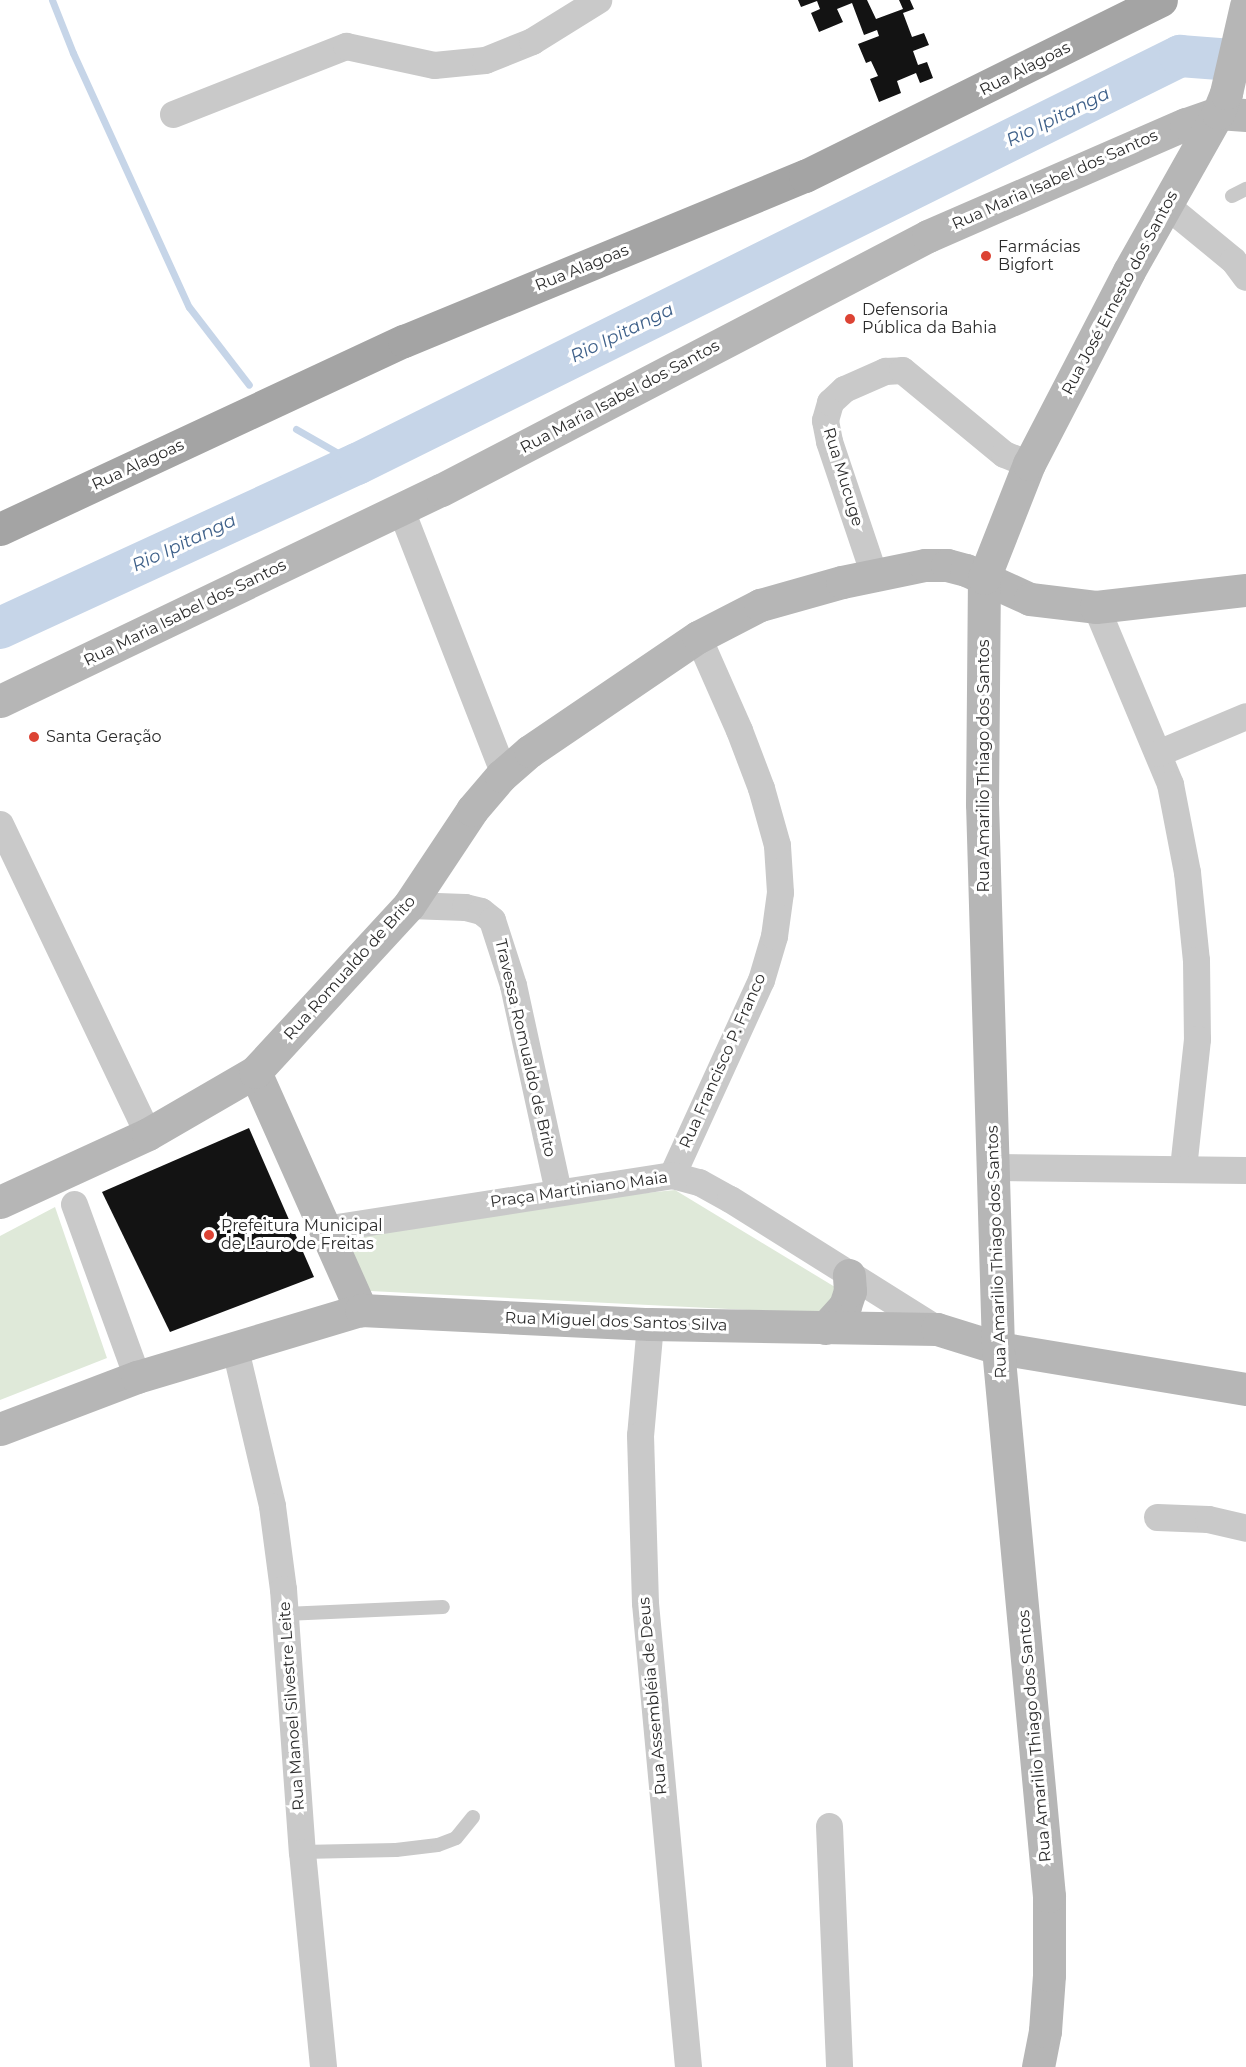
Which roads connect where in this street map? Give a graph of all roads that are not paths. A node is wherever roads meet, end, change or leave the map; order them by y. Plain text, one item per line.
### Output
1 (598, 0) edge
2 (1161, 0) edge
3 (1245, 8) edge
4 (1230, 107) edge
5 (173, 114) dead end
6 (1246, 189) edge
7 (1232, 196) dead end
8 (1166, 206) junction
9 (1246, 278) edge
10 (1029, 464) junction
11 (401, 510) junction
12 (0, 529) edge
13 (874, 575) junction
14 (984, 578) junction
15 (1246, 590) edge
16 (1096, 607) junction
17 (698, 637) junction
18 (0, 701) edge
19 (1246, 716) edge
20 (1158, 753) junction
21 (504, 774) junction
22 (0, 824) edge
23 (409, 905) junction
24 (255, 1072) junction
25 (148, 1134) junction
26 (994, 1167) junction
27 (1183, 1168) junction
28 (1246, 1170) edge
29 (672, 1175) junction
30 (558, 1192) junction
31 (0, 1202) edge
32 (74, 1204) dead end
33 (324, 1229) junction
34 (849, 1275) junction
35 (361, 1310) junction
36 (650, 1324) junction
37 (825, 1328) junction
38 (937, 1329) junction
39 (998, 1348) junction
40 (235, 1349) junction
41 (137, 1377) junction
42 (1246, 1389) edge
43 (0, 1429) edge
44 (1157, 1517) dead end
45 (1246, 1528) edge
46 (443, 1607) dead end
47 (285, 1614) junction
48 (473, 1817) dead end
49 (829, 1826) dead end
50 (302, 1852) junction
51 (1045, 2031) junction
52 (323, 2067) edge
53 (687, 2067) edge
54 (839, 2067) edge
55 (1038, 2067) edge
56 (1048, 2067) edge

1 - 5 street
2 - 12 main road, Rua Alagoas
3 - 4 main road, Rua José Ernesto dos Santos
4 - 8 main road, Rua José Ernesto dos Santos
4 - 11 main road, Rua Maria Isabel dos Santos
6 - 7 lane
8 - 9 street
8 - 10 main road, Rua José Ernesto dos Santos
10 - 13 street, Rua Mucuge
10 - 14 main road, Rua José Ernesto dos Santos
11 - 18 main road, Rua Maria Isabel dos Santos
11 - 21 street
13 - 14 main road, Rua Romualdo de Brito
13 - 17 main road, Rua Romualdo de Brito
14 - 16 main road, Rua Romualdo de Brito
14 - 26 main road, Rua Amarilio Thiago dos Santos
15 - 16 main road, Rua Romualdo de Brito
16 - 20 street
17 - 21 main road, Rua Romualdo de Brito
17 - 29 street, Rua Francisco P. Franco
19 - 20 street
20 - 27 street
21 - 23 main road, Rua Romualdo de Brito
22 - 25 street
23 - 24 main road, Rua Romualdo de Brito
23 - 30 street, Travessa Romualdo de Brito
24 - 25 main road, Rua Romualdo de Brito
24 - 33 main road
25 - 31 main road, Rua Romualdo de Brito
26 - 27 street
26 - 39 main road, Rua Amarilio Thiago dos Santos
27 - 28 street
29 - 30 street, Praça Martiniano Maia
29 - 34 street, Praça Martiniano Maia
30 - 33 street, Praça Martiniano Maia
32 - 41 street
33 - 35 main road
34 - 37 main road
34 - 38 street, Praça Martiniano Maia
35 - 36 main road, Rua Miguel dos Santos Silva
35 - 40 main road, Rua Miguel dos Santos Silva
36 - 37 main road, Rua Miguel dos Santos Silva
36 - 53 street, Rua Assembléia de Deus
37 - 38 main road, Rua Miguel dos Santos Silva
38 - 39 main road, Rua Miguel dos Santos Silva
39 - 42 main road, Rua Miguel dos Santos Silva
39 - 51 main road, Rua Amarilio Thiago dos Santos
40 - 41 main road, Rua Miguel dos Santos Silva
40 - 47 street, Rua Manoel Silvestre Leite
41 - 43 main road, Rua Miguel dos Santos Silva
44 - 45 street
46 - 47 lane
47 - 50 street, Rua Manoel Silvestre Leite
48 - 50 lane
49 - 54 street
50 - 52 street, Rua Manoel Silvestre Leite
51 - 55 main road, Rua Amarilio Thiago dos Santos
51 - 56 street

